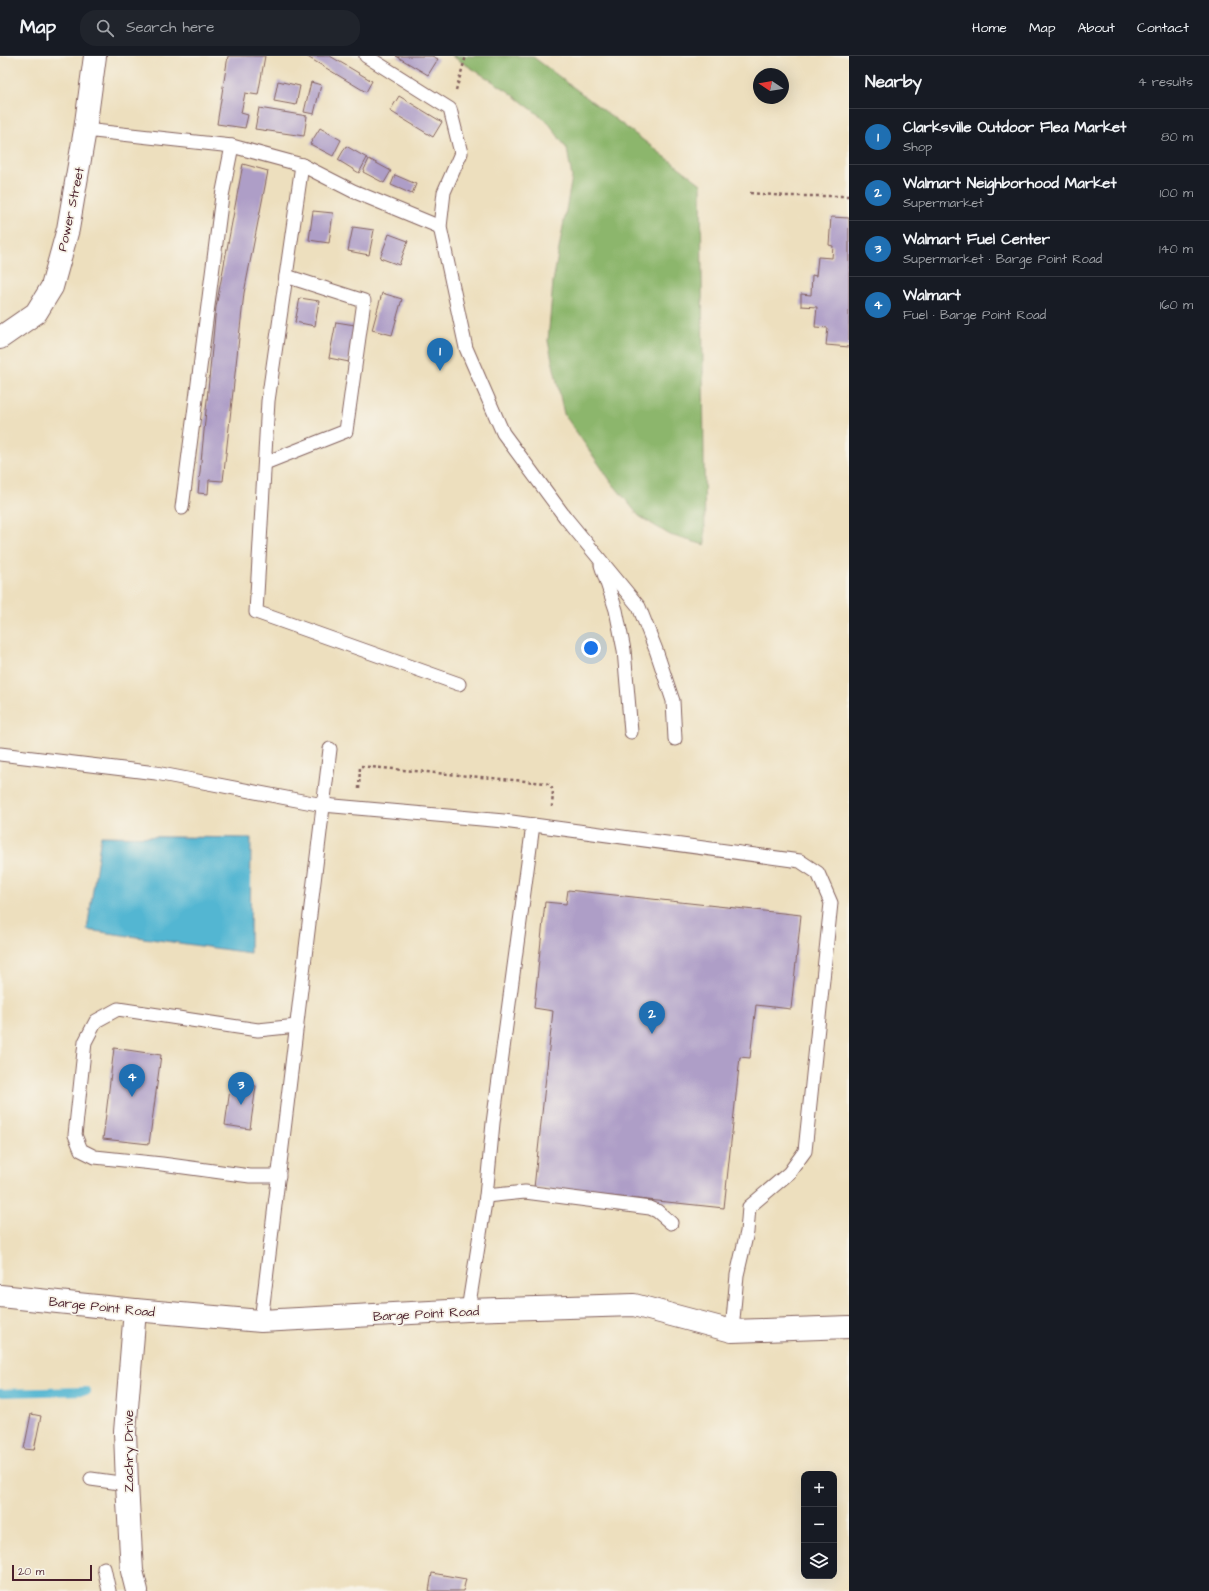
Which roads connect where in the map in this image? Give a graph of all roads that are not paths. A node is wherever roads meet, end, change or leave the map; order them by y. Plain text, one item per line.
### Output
1 (95, 56) edge
2 (366, 56) edge
3 (85, 130) junction
4 (232, 146) junction
5 (302, 165) junction
6 (440, 227) junction
7 (286, 276) junction
8 (0, 338) edge
9 (265, 463) junction
10 (182, 508) dead end
11 (598, 557) junction
12 (459, 684) dead end
13 (631, 732) dead end
14 (675, 739) dead end
15 (330, 749) dead end
16 (0, 754) edge
17 (323, 805) junction
18 (533, 825) junction
19 (297, 1026) junction
20 (279, 1176) junction
21 (486, 1196) junction
22 (671, 1223) dead end
23 (0, 1296) edge
24 (135, 1310) junction
25 (468, 1310) junction
26 (261, 1321) junction
27 (849, 1327) edge
28 (732, 1331) junction
29 (91, 1479) dead end
30 (127, 1484) junction
31 (104, 1568) dead end
32 (109, 1591) edge
33 (137, 1591) edge

1 - 3 street, Power Street
2 - 6 lane
3 - 4 lane
3 - 8 street, Power Street
4 - 5 lane
4 - 10 lane
5 - 6 lane
5 - 7 lane
6 - 11 lane
7 - 9 lane
7 - 9 lane
9 - 12 lane
11 - 13 lane
11 - 14 lane
15 - 17 lane
16 - 17 lane
17 - 18 lane
17 - 19 lane
18 - 21 lane
18 - 28 lane
19 - 20 lane
19 - 20 lane
20 - 26 lane
21 - 22 lane
21 - 25 lane
23 - 24 street, Barge Point Road
24 - 26 street, Barge Point Road
24 - 30 street, Zachry Drive
25 - 26 street, Barge Point Road
25 - 28 street, Barge Point Road
27 - 28 street, Barge Point Road
29 - 30 lane
30 - 33 street, Zachry Drive
31 - 32 lane

